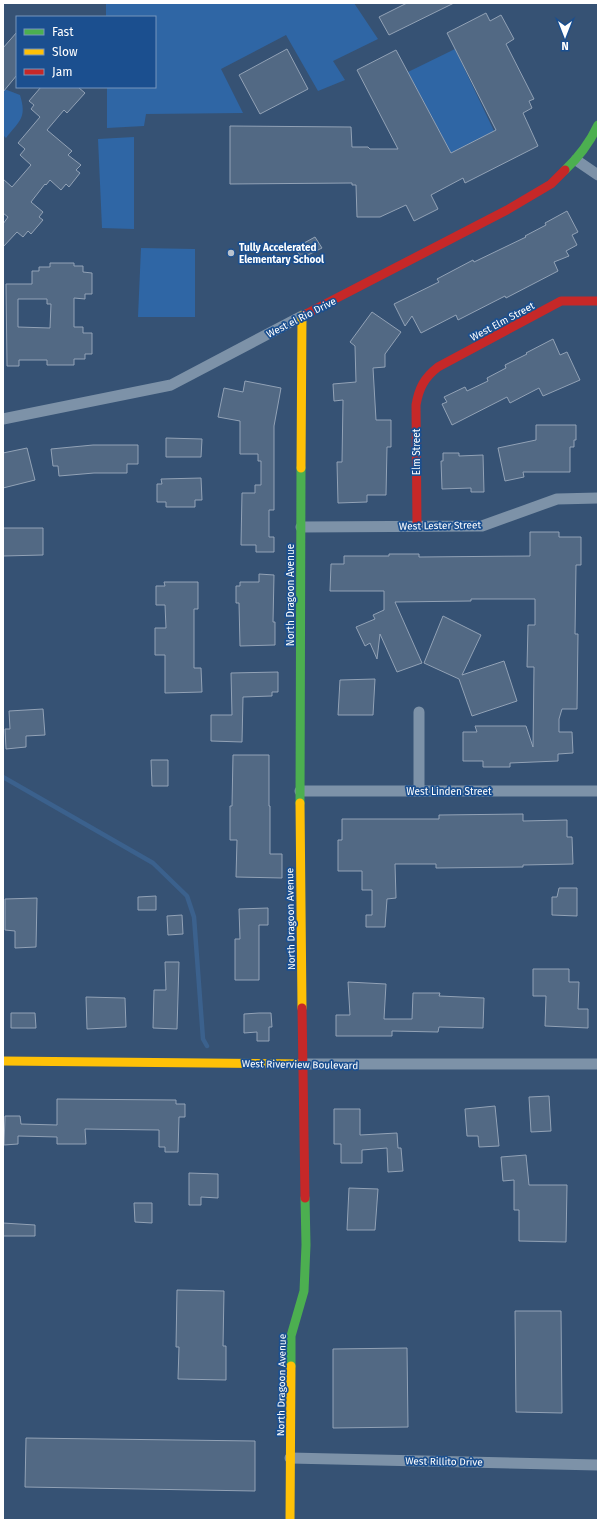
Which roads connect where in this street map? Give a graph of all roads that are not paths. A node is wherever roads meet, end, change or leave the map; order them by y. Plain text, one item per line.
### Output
1 (598, 125) edge
2 (576, 160) junction
3 (598, 175) edge
4 (598, 301) edge
5 (302, 316) junction
6 (423, 380) joint
7 (3, 419) edge
8 (598, 498) edge
9 (417, 525) junction
10 (301, 527) junction
11 (419, 712) dead end
12 (300, 791) junction
13 (419, 791) junction
14 (598, 791) edge
15 (3, 1060) edge
16 (304, 1064) junction
17 (598, 1064) edge
18 (290, 1458) junction
19 (598, 1465) edge
20 (290, 1520) edge

1 - 2 street, West el Rio Drive
2 - 3 street
2 - 5 street, West el Rio Drive
4 - 6 street, West Elm Street
5 - 7 street, West el Rio Drive
5 - 10 street, North Dragoon Avenue
6 - 9 street, Elm Street
8 - 9 street, West Lester Street
9 - 10 street, West Lester Street
10 - 12 street, North Dragoon Avenue
11 - 13 street
12 - 13 street, West Linden Street
12 - 16 street, North Dragoon Avenue
13 - 14 street, West Linden Street
15 - 16 street, West Riverview Boulevard
16 - 17 street, West Riverview Boulevard
16 - 18 street, North Dragoon Avenue
18 - 19 street, West Rillito Drive
18 - 20 street, North Dragoon Avenue

